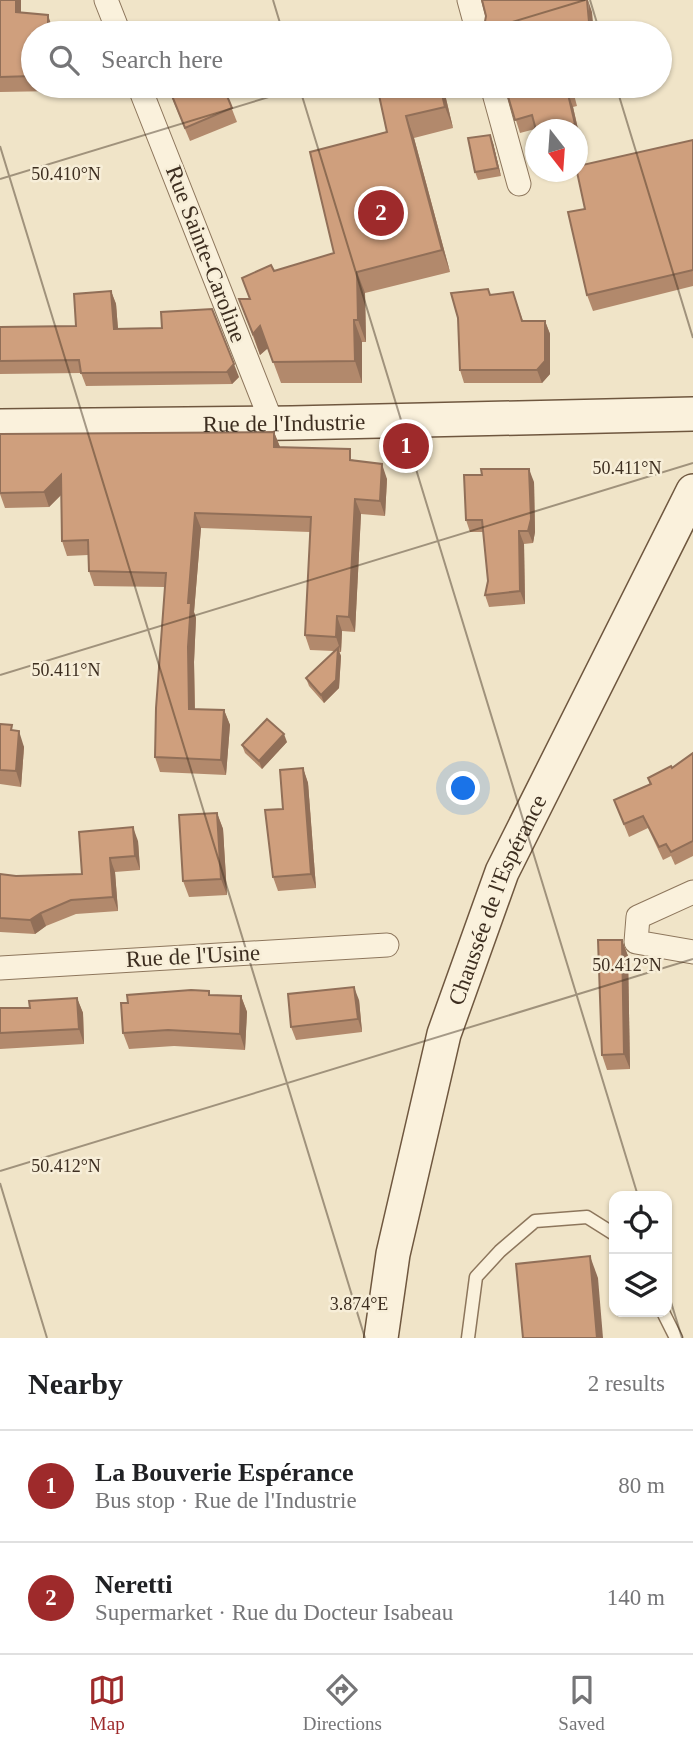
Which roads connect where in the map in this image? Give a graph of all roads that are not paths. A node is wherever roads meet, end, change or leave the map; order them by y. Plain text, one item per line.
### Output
1 (106, 0) edge
2 (468, 0) edge
3 (114, 21) edge
4 (474, 21) edge
5 (144, 98) edge
6 (495, 98) edge
7 (519, 184) dead end
8 (693, 414) edge
9 (272, 423) junction
10 (0, 426) edge
11 (693, 491) edge
12 (693, 892) edge
13 (387, 945) dead end
14 (693, 952) edge
15 (0, 968) edge
16 (609, 1231) edge
17 (666, 1317) edge
18 (381, 1338) edge
19 (468, 1338) edge
20 (676, 1338) edge

1 - 3 street
2 - 4 street
5 - 9 street, Rue Sainte-Caroline
6 - 7 street
8 - 9 main road, Rue de l'Industrie
9 - 10 main road, Rue de l'Industrie
11 - 18 main road, Chaussée de l'Espérance
12 - 14 street
13 - 15 street, Rue de l'Usine
16 - 19 lane
17 - 20 lane

